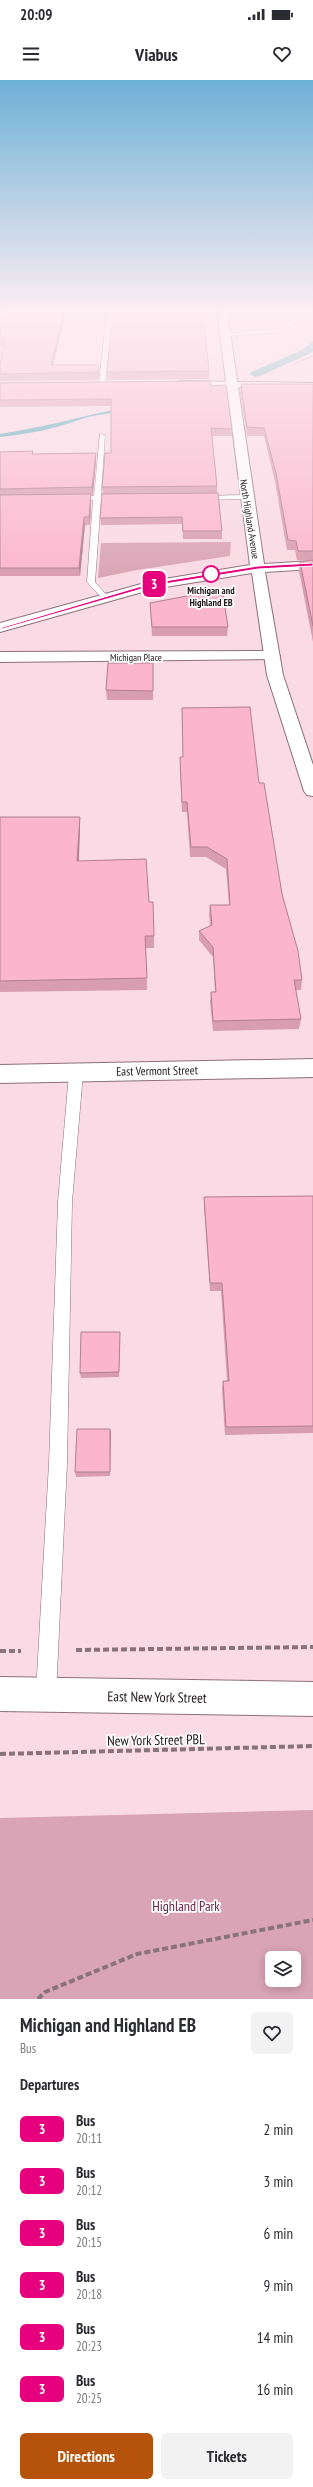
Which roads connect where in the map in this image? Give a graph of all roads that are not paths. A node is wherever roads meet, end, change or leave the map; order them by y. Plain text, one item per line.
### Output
1 (233, 402) edge
2 (102, 435) dead end
3 (246, 497) junction
4 (67, 498) edge
5 (97, 498) junction
6 (129, 498) edge
7 (193, 498) edge
8 (313, 565) edge
9 (258, 568) junction
10 (104, 597) junction
11 (0, 628) edge
12 (272, 656) junction
13 (0, 657) edge
14 (310, 774) edge
15 (313, 791) edge
16 (313, 1068) edge
17 (76, 1073) junction
18 (0, 1074) edge
19 (0, 1694) edge
20 (46, 1695) junction
21 (313, 1699) edge

1 - 3 street, North Highland Avenue
2 - 5 lane
3 - 7 lane
3 - 9 street, North Highland Avenue
4 - 5 lane
5 - 6 lane
5 - 10 lane
8 - 9 street
9 - 10 street
9 - 12 street, North Highland Avenue
10 - 11 street
12 - 13 street, Michigan Place
12 - 14 street, North Highland Avenue
14 - 15 street, North Highland Avenue
16 - 17 street, East Vermont Street
17 - 18 street, East Vermont Street
17 - 20 lane
19 - 20 street, East New York Street
20 - 21 street, East New York Street

